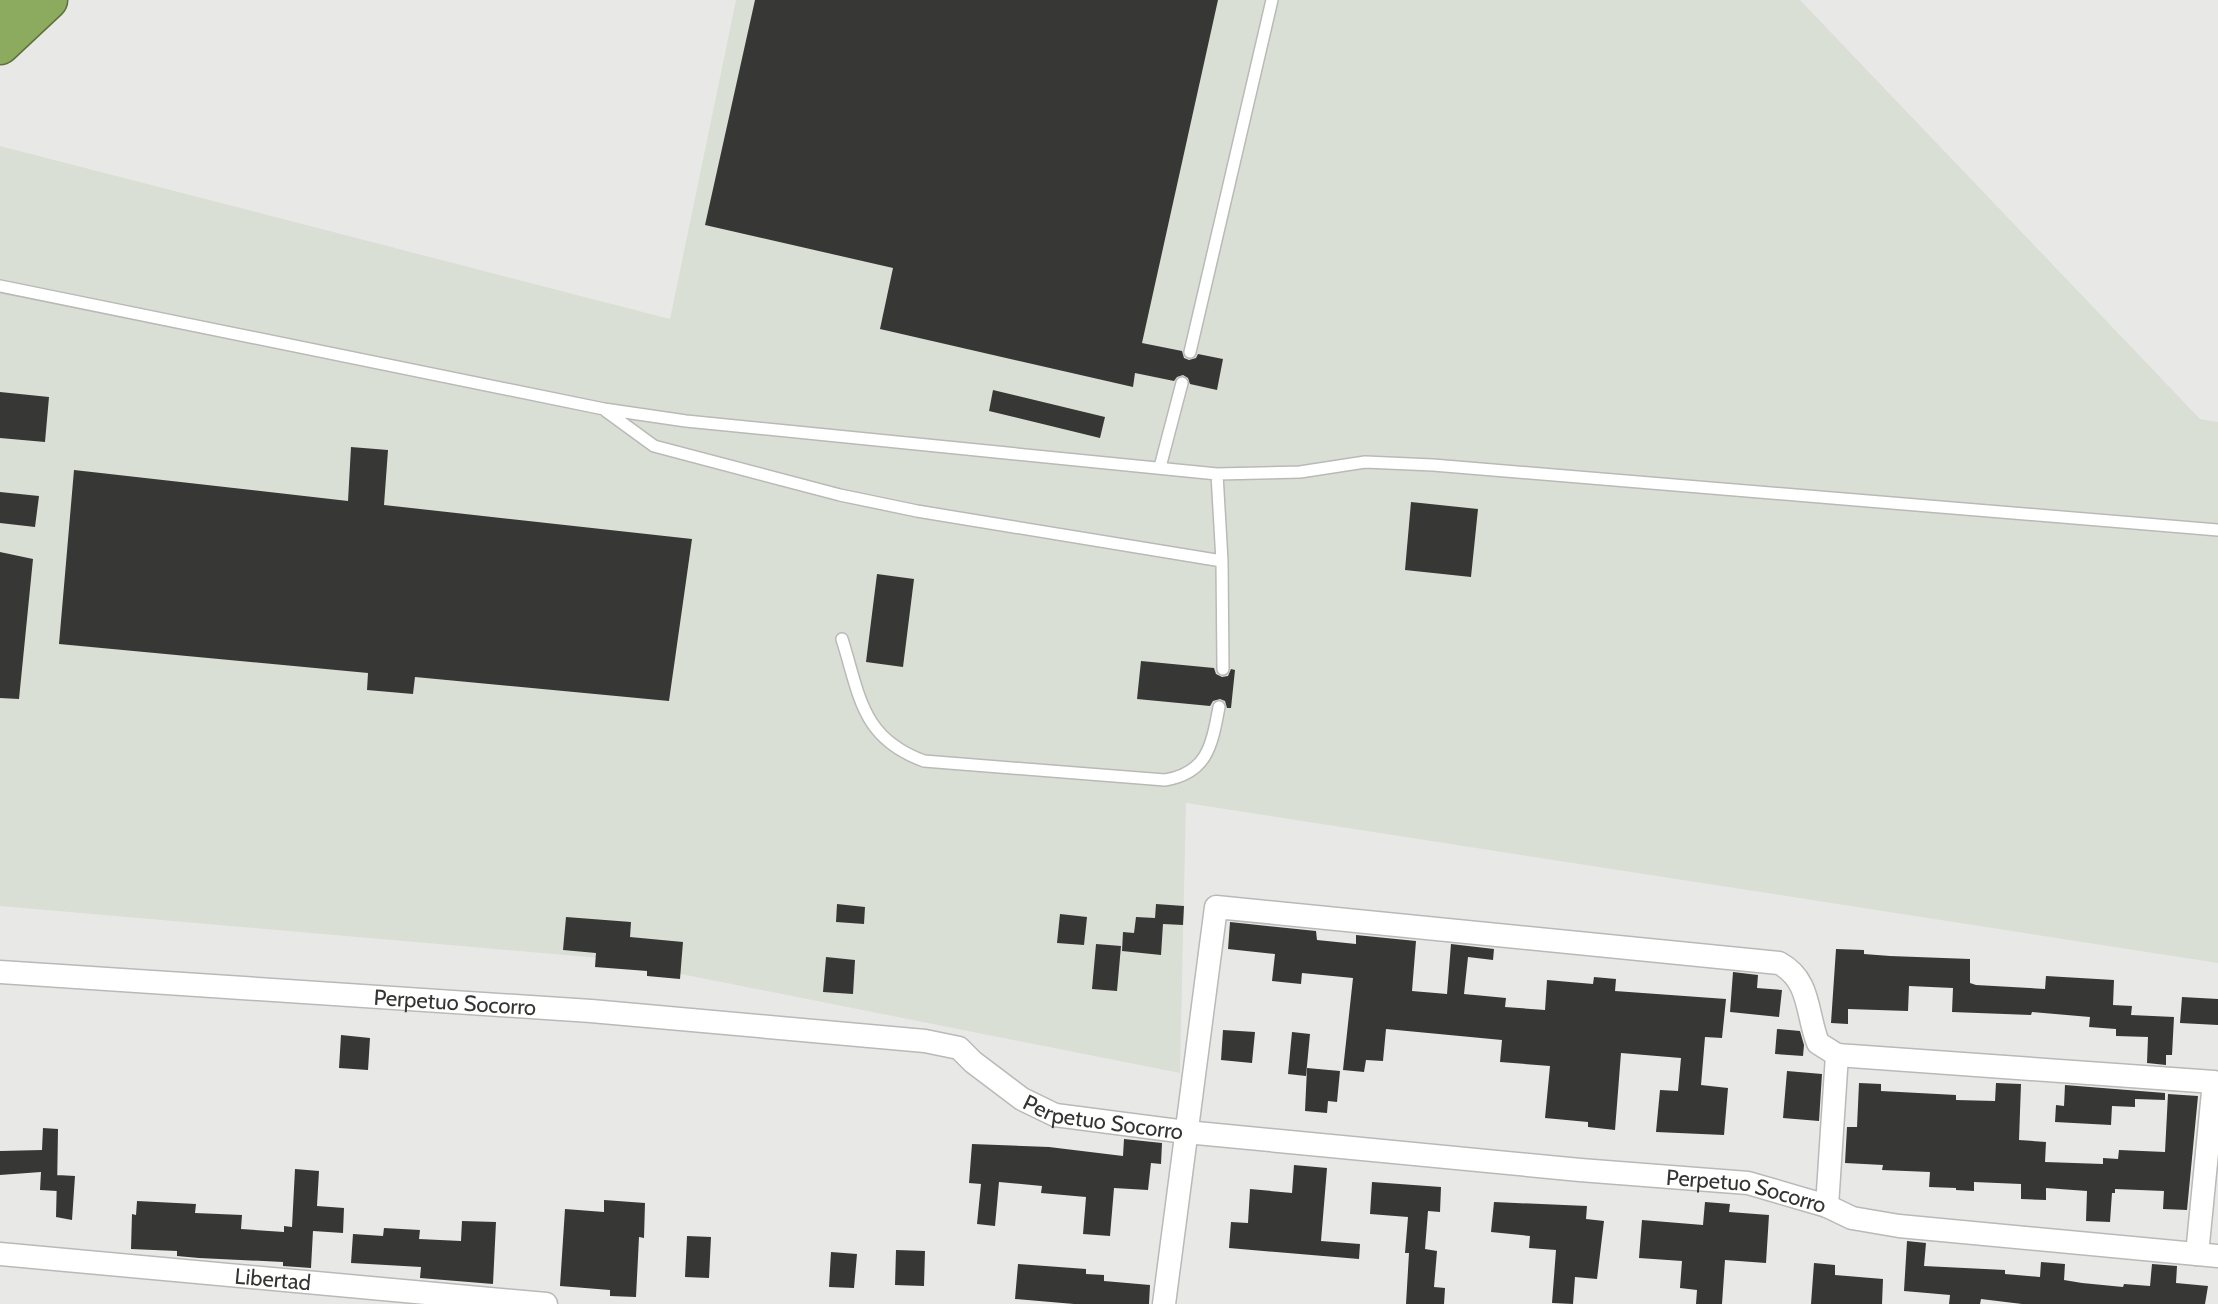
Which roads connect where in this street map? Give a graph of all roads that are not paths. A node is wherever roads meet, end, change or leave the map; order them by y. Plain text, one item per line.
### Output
1 (48, 0) edge
2 (1272, 0) edge
3 (0, 45) edge
4 (0, 286) edge
5 (1190, 352) dead end
6 (1182, 383) dead end
7 (604, 409) junction
8 (1160, 467) junction
9 (1217, 474) junction
10 (2218, 530) edge
11 (1222, 561) junction
12 (842, 639) dead end
13 (1223, 669) dead end
14 (1219, 707) dead end
15 (0, 972) edge
16 (1837, 1055) junction
17 (1186, 1132) junction
18 (1827, 1206) junction
19 (0, 1254) edge
20 (2207, 1255) edge
21 (546, 1304) edge
22 (1164, 1304) edge

1 - 3 highway
2 - 5 lane
4 - 7 lane
6 - 8 lane
7 - 8 lane
7 - 11 lane
8 - 9 lane
9 - 10 lane
9 - 11 lane
11 - 13 lane
12 - 14 lane
15 - 17 street, Perpetuo Socorro
16 - 17 street
16 - 18 street
16 - 20 street
17 - 18 street, Perpetuo Socorro
17 - 22 street
18 - 20 street, Perpetuo Socorro
19 - 21 street, Libertad

